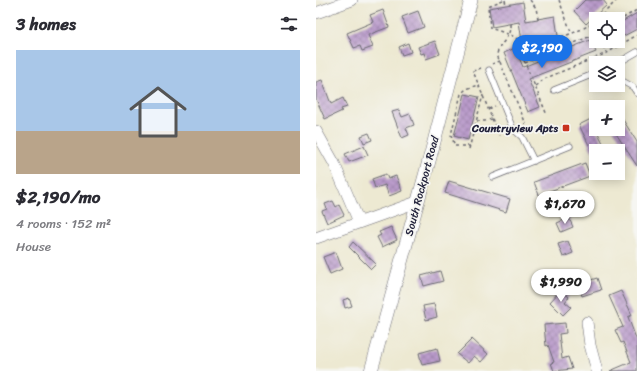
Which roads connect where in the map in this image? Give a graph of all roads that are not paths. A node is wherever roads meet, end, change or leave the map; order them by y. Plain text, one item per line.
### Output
1 (352, 0) edge
2 (470, 0) edge
3 (316, 13) edge
4 (637, 52) edge
5 (625, 59) edge
6 (489, 70) dead end
7 (589, 76) edge
8 (625, 83) edge
9 (554, 90) dead end
10 (637, 93) edge
11 (316, 131) edge
12 (570, 146) dead end
13 (534, 161) junction
14 (493, 177) dead end
15 (417, 202) junction
16 (359, 222) junction
17 (316, 238) edge
18 (588, 322) dead end
19 (371, 371) edge
20 (596, 371) edge

1 - 3 street
2 - 15 street, South Rockport Road
4 - 5 lane
6 - 13 lane
7 - 9 lane
8 - 10 lane
11 - 16 street
12 - 13 lane
13 - 14 lane
15 - 16 street
15 - 19 street, South Rockport Road
16 - 17 street
18 - 20 street

